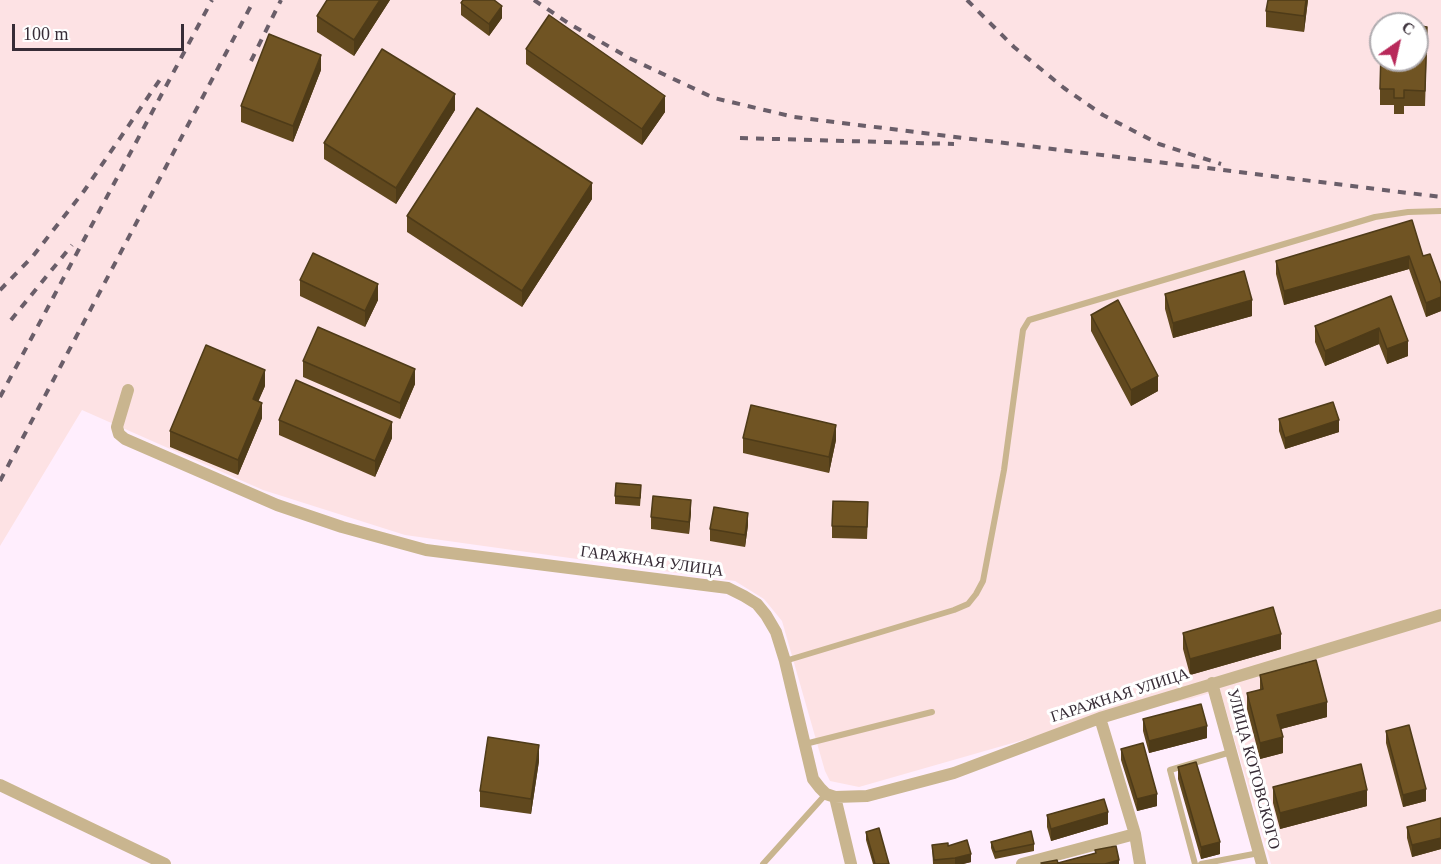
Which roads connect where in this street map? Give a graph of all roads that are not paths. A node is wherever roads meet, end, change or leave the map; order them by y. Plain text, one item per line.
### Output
1 (1441, 211) edge
2 (128, 390) dead end
3 (1441, 615) edge
4 (785, 661) junction
5 (1212, 683) junction
6 (932, 712) dead end
7 (1100, 718) junction
8 (804, 744) junction
9 (1231, 752) junction
10 (0, 785) edge
11 (831, 796) junction
12 (1135, 834) junction
13 (1260, 859) edge
14 (165, 864) edge
15 (763, 864) edge
16 (851, 864) edge
17 (1022, 864) edge
18 (1140, 864) edge
19 (1194, 864) edge
20 (1201, 864) edge

1 - 4 lane
2 - 4 street, ГАРАЖНАЯ УЛИЦА
3 - 5 street, ГАРАЖНАЯ УЛИЦА
4 - 8 street, ГАРАЖНАЯ УЛИЦА
5 - 7 street, ГАРАЖНАЯ УЛИЦА
5 - 9 street, УЛИЦА КОТОВСКОГО
6 - 8 lane
7 - 11 street, ГАРАЖНАЯ УЛИЦА
7 - 12 street
8 - 11 street, ГАРАЖНАЯ УЛИЦА
9 - 13 street, УЛИЦА КОТОВСКОГО
9 - 19 lane
10 - 14 street
11 - 15 lane
11 - 16 street
12 - 17 street
12 - 18 street
13 - 20 lane

